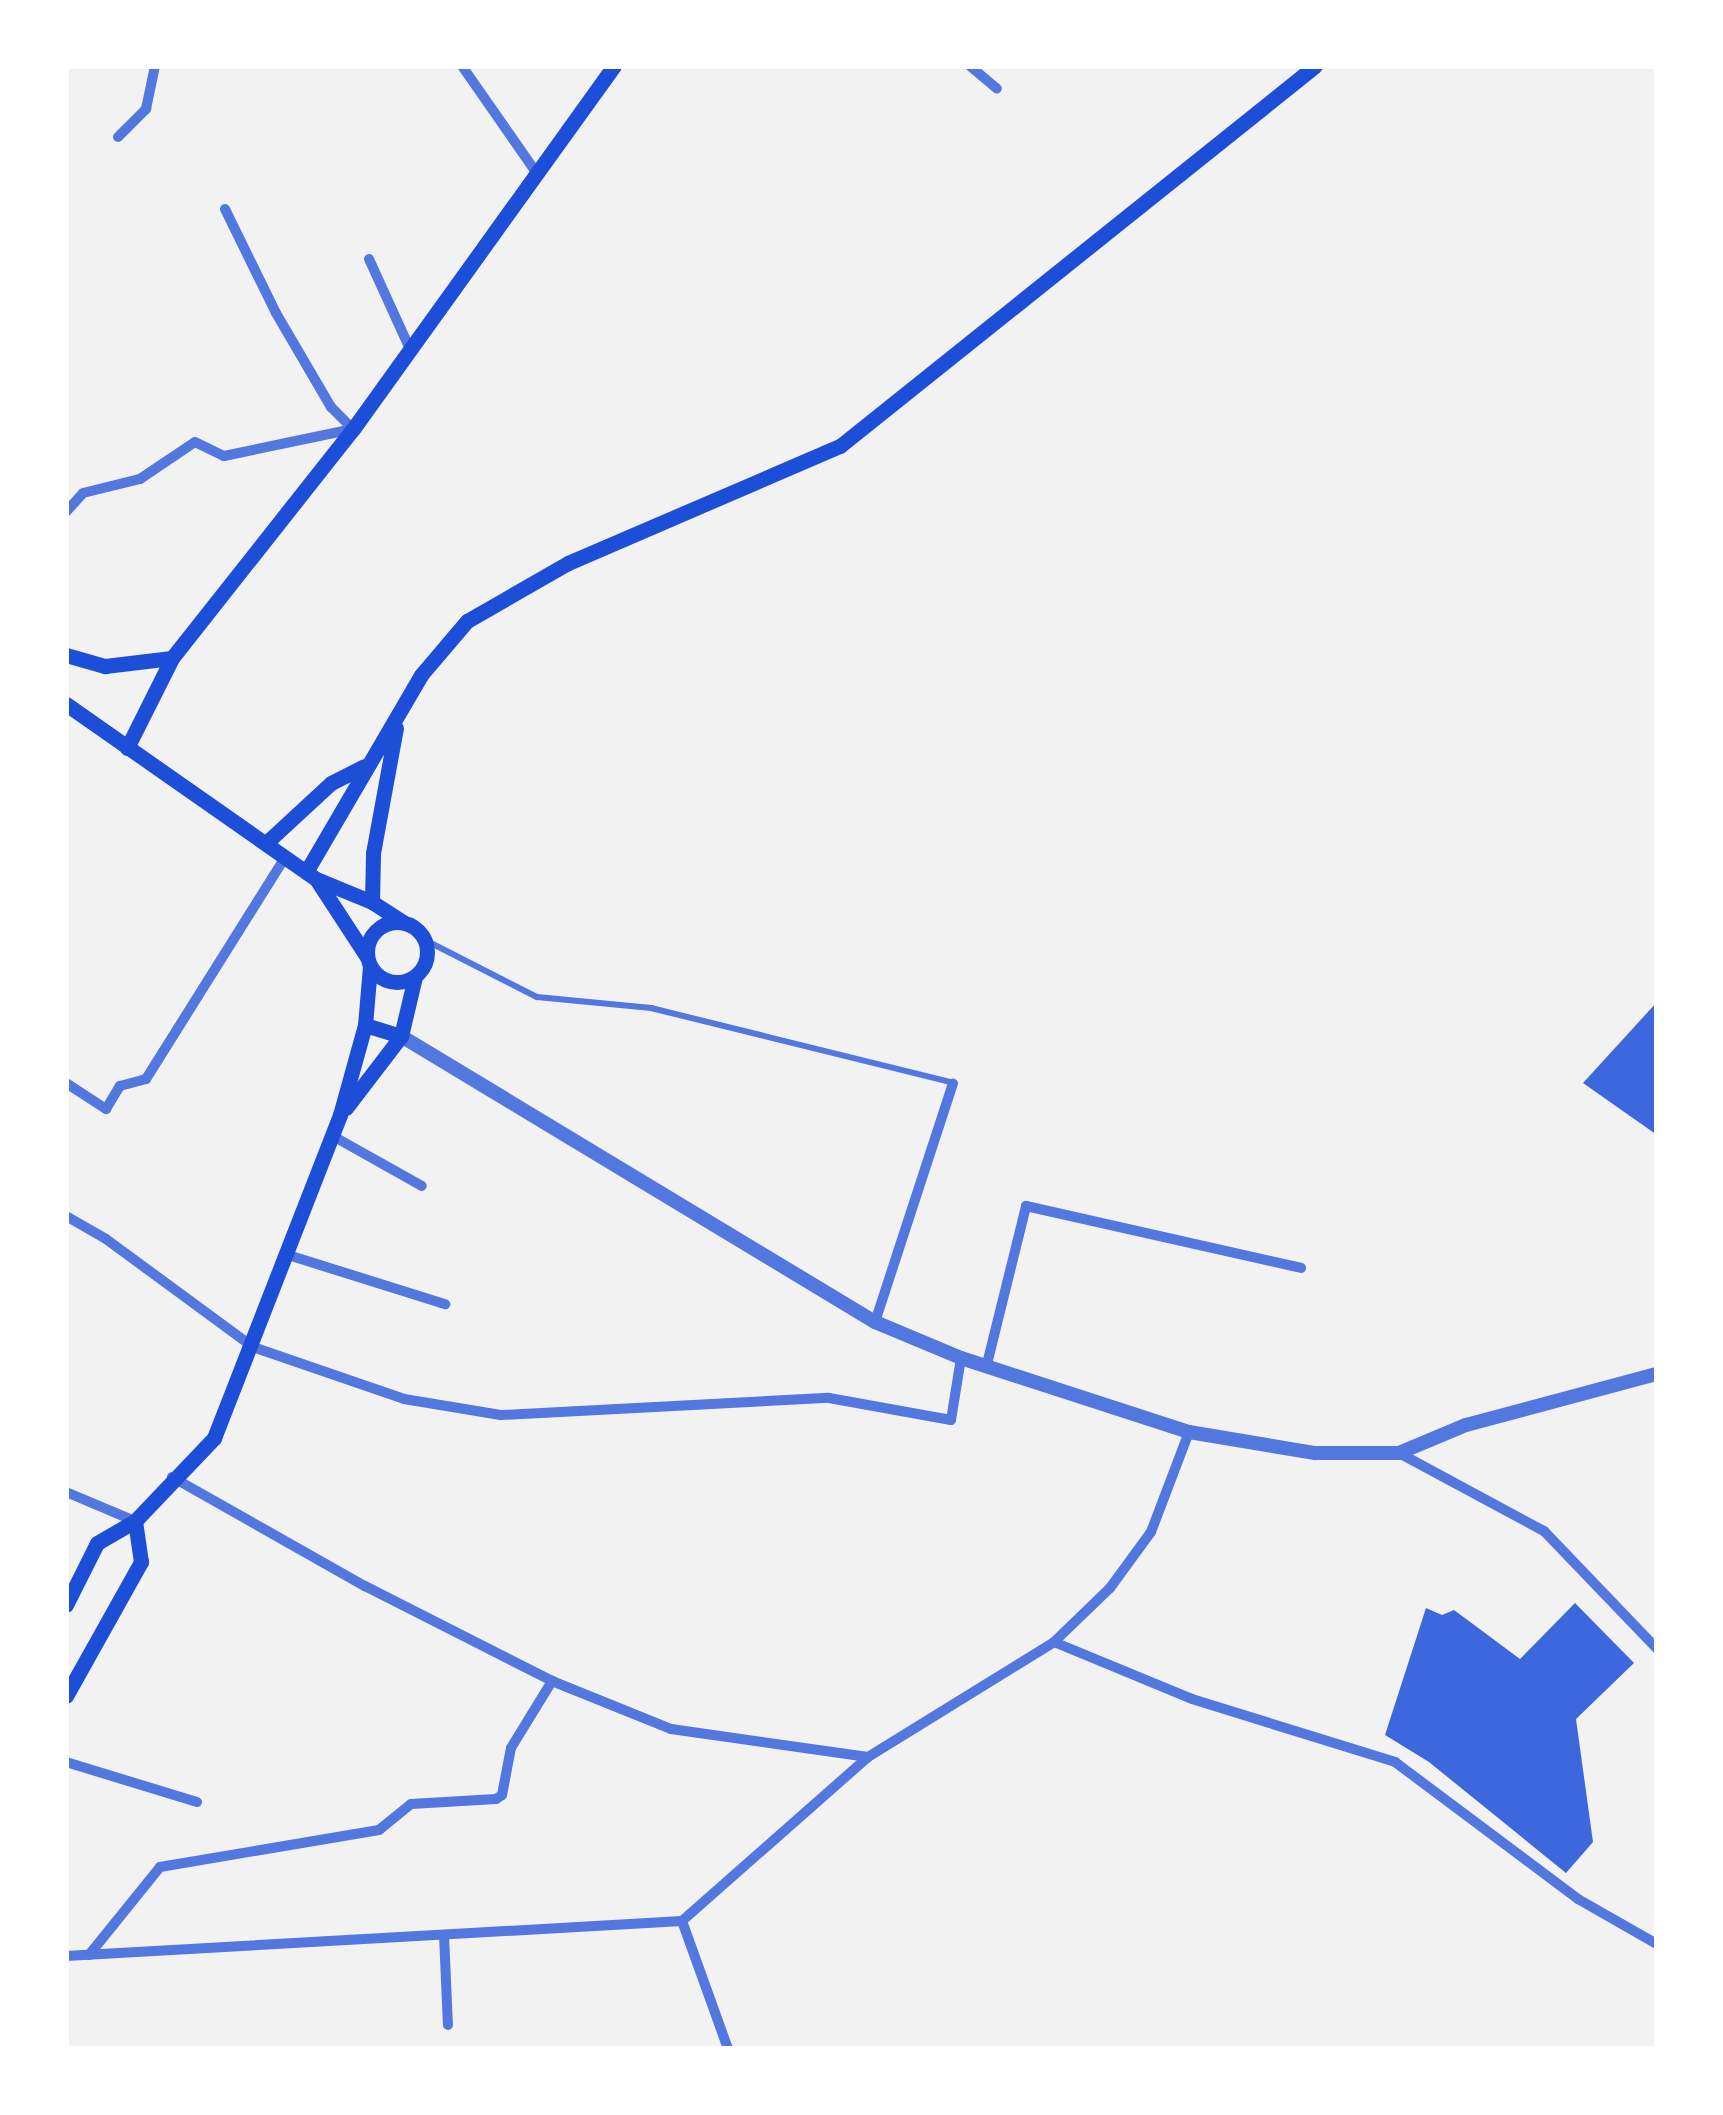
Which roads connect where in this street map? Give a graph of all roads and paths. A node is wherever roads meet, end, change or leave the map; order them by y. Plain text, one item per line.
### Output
1 (155, 66) edge
2 (462, 66) edge
3 (614, 66) edge
4 (970, 66) edge
5 (1314, 66) edge
6 (997, 89) dead end
7 (118, 136) dead end
8 (536, 172) junction
9 (225, 209) dead end
10 (369, 259) dead end
11 (410, 349) junction
12 (352, 429) junction
13 (66, 512) edge
14 (66, 655) edge
15 (172, 658) junction
16 (66, 704) edge
17 (398, 719) junction
18 (127, 748) junction
19 (367, 765) junction
20 (266, 843) junction
21 (284, 857) junction
22 (311, 875) junction
23 (372, 902) junction
24 (403, 922) junction
25 (425, 940) junction
26 (369, 962) junction
27 (415, 976) junction
28 (364, 1025) junction
29 (401, 1036) junction
30 (66, 1083) edge
31 (952, 1083) joint
32 (340, 1114) junction
33 (331, 1135) junction
34 (422, 1186) dead end
35 (66, 1216) edge
36 (285, 1254) junction
37 (1300, 1268) dead end
38 (445, 1304) dead end
39 (875, 1322) junction
40 (253, 1347) junction
41 (961, 1358) junction
42 (987, 1364) junction
43 (1657, 1374) edge
44 (1189, 1432) junction
45 (1399, 1453) junction
46 (171, 1477) junction
47 (66, 1492) edge
48 (136, 1521) junction
49 (66, 1605) edge
50 (1054, 1642) junction
51 (1657, 1649) edge
52 (552, 1681) junction
53 (66, 1696) edge
54 (868, 1757) junction
55 (66, 1762) edge
56 (197, 1802) dead end
57 (682, 1921) junction
58 (444, 1934) junction
59 (1657, 1944) edge
60 (89, 1955) junction
61 (66, 1956) edge
62 (448, 2025) dead end
63 (728, 2049) edge

1 - 7 street
2 - 8 street
3 - 8 main road
4 - 6 street
5 - 17 main road
8 - 11 main road
9 - 12 street
10 - 11 street
11 - 12 main road
12 - 13 street
12 - 15 main road
14 - 15 main road
15 - 18 main road
16 - 18 main road
17 - 19 main road
17 - 23 main road
18 - 20 main road
19 - 20 main road
19 - 22 main road
20 - 21 main road
21 - 22 main road
21 - 30 street
22 - 23 main road
22 - 26 main road
23 - 24 main road
24 - 25 main road
24 - 26 main road
25 - 27 main road
25 - 31 lane
26 - 27 main road
26 - 28 main road
27 - 29 main road
28 - 29 main road
28 - 32 main road
29 - 32 main road
29 - 39 street
31 - 39 street
32 - 33 main road
33 - 34 street
33 - 36 main road
35 - 40 street
36 - 38 street
36 - 40 main road
37 - 42 street
39 - 41 street
40 - 41 street
40 - 46 main road
41 - 42 street
42 - 44 street
43 - 45 street
44 - 45 street
44 - 50 street
45 - 51 street
46 - 48 main road
46 - 52 street
47 - 48 street
48 - 49 main road
48 - 53 main road
50 - 54 street
50 - 59 street
52 - 54 street
52 - 60 street
54 - 57 street
55 - 56 street
57 - 58 street
57 - 63 street
58 - 60 street
58 - 62 street
60 - 61 street

